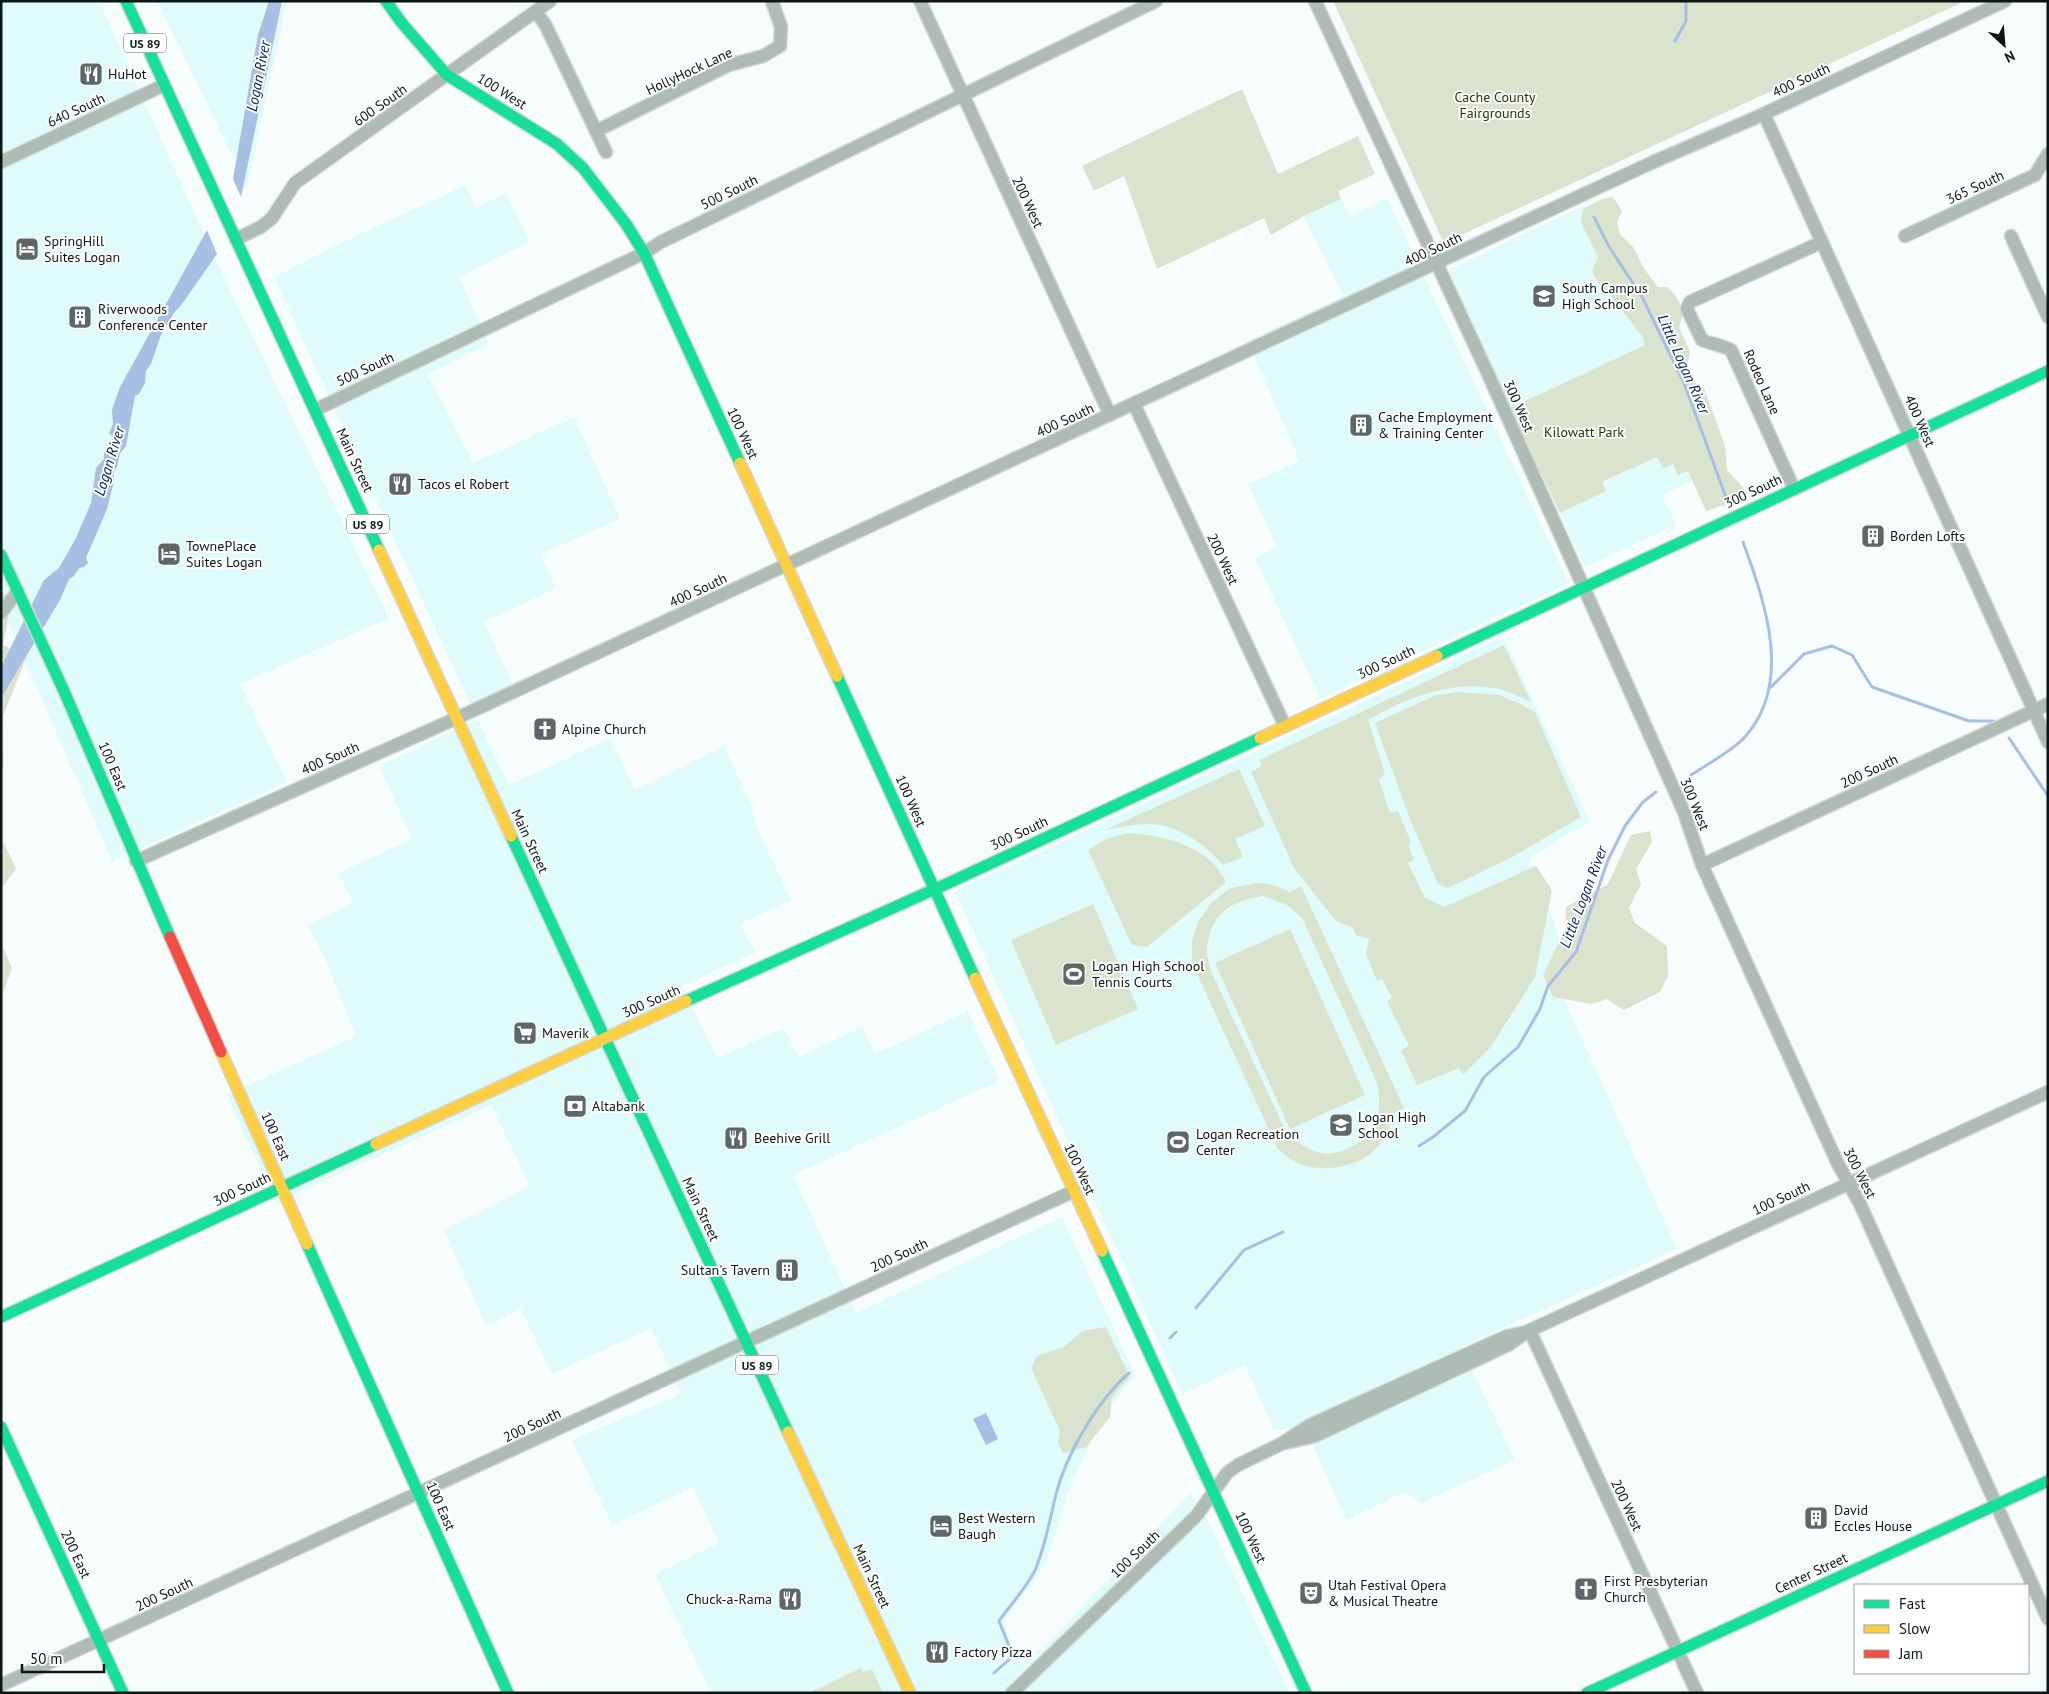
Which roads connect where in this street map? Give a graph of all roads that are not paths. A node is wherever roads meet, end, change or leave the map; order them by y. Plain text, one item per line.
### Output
1 (126, 1) edge
2 (386, 1) edge
3 (550, 1) edge
4 (772, 1) edge
5 (920, 1) edge
6 (1156, 1) edge
7 (1315, 1) edge
8 (2005, 1) edge
9 (536, 11) junction
10 (448, 75) junction
11 (164, 85) junction
12 (962, 94) junction
13 (1764, 114) junction
14 (596, 131) junction
15 (606, 152) dead end
16 (2048, 154) edge
17 (1, 162) edge
18 (1905, 236) dead end
19 (2011, 236) dead end
20 (236, 239) junction
21 (1822, 242) junction
22 (644, 253) junction
23 (1436, 263) junction
24 (2048, 317) edge
25 (2048, 371) edge
26 (1134, 404) junction
27 (315, 410) junction
28 (1110, 415) junction
29 (1910, 435) junction
30 (1794, 489) junction
31 (1, 556) edge
32 (787, 566) junction
33 (1583, 586) junction
34 (18, 591) junction
35 (1, 613) edge
36 (2048, 704) edge
37 (2034, 711) junction
38 (457, 718) junction
39 (1285, 726) junction
40 (2048, 742) edge
41 (136, 861) junction
42 (1702, 865) junction
43 (934, 889) junction
44 (605, 1038) junction
45 (2048, 1092) edge
46 (1850, 1183) junction
47 (282, 1187) junction
48 (1074, 1191) junction
49 (1, 1317) edge
50 (1528, 1331) junction
51 (746, 1342) junction
52 (1, 1427) edge
53 (2048, 1481) edge
54 (1214, 1492) junction
55 (419, 1493) junction
56 (1995, 1505) junction
57 (2048, 1619) edge
58 (99, 1641) junction
59 (1678, 1651) junction
60 (1, 1685) edge
61 (124, 1693) edge
62 (508, 1693) edge
63 (910, 1693) edge
64 (1012, 1693) edge
65 (1306, 1693) edge
66 (1587, 1693) edge
67 (1697, 1693) edge

1 - 11 main road, Main Street / US 89
2 - 10 main road, 100 West
3 - 9 street, 600 South
4 - 14 street, HollyHock Lane
5 - 12 street, 200 West
6 - 12 street, 500 South
7 - 23 street, 300 West
8 - 13 street, 400 South
9 - 10 street, 600 South
9 - 14 street
10 - 20 street, 600 South
10 - 22 main road, 100 West
11 - 17 street, 640 South
11 - 20 main road, Main Street / US 89
12 - 22 street, 500 South
12 - 28 street, 200 West
13 - 21 street, 400 West
13 - 23 street, 400 South
14 - 15 street
16 - 18 street, 365 South
19 - 24 street
20 - 27 main road, Main Street / US 89
21 - 29 street, 400 West
21 - 30 street, Rodeo Lane
22 - 27 street, 500 South
22 - 32 main road, 100 West
23 - 26 street, 400 South
23 - 33 street, 300 West
25 - 29 main road, 300 South
26 - 28 street, 400 South
26 - 39 street, 200 West
27 - 38 main road, Main Street / US 89
28 - 32 street, 400 South
29 - 30 main road, 300 South
29 - 37 street, 400 West
30 - 33 main road, 300 South
31 - 34 main road, 100 East
32 - 38 street, 400 South
32 - 43 main road, 100 West
33 - 39 main road, 300 South
33 - 42 street, 300 West
34 - 35 street
34 - 41 main road, 100 East
36 - 37 street, 200 South
37 - 40 street, 400 West
37 - 42 street, 200 South
38 - 41 street, 400 South
38 - 44 main road, Main Street / US 89
39 - 43 main road, 300 South
41 - 47 main road, 100 East
42 - 46 street, 300 West
43 - 44 main road, 300 South
43 - 48 main road, 100 West
44 - 47 main road, 300 South
44 - 51 main road, Main Street / US 89
45 - 46 street, 100 South
46 - 50 street, 100 South
46 - 56 street, 300 West
47 - 49 main road, 300 South
47 - 55 main road, 100 East
48 - 51 street, 200 South
48 - 54 main road, 100 West
50 - 54 street, 100 South
50 - 59 street, 200 West
51 - 55 street, 200 South
51 - 63 main road, Main Street / US 89
52 - 58 main road, 200 East
53 - 56 main road, Center Street
54 - 64 street, 100 South
54 - 65 main road, 100 West
55 - 58 street, 200 South
55 - 62 main road, 100 East
56 - 57 street, 300 West
56 - 59 main road, Center Street
58 - 60 street, 200 South
58 - 61 main road, 200 East
59 - 66 main road, Center Street
59 - 67 street, 200 West

